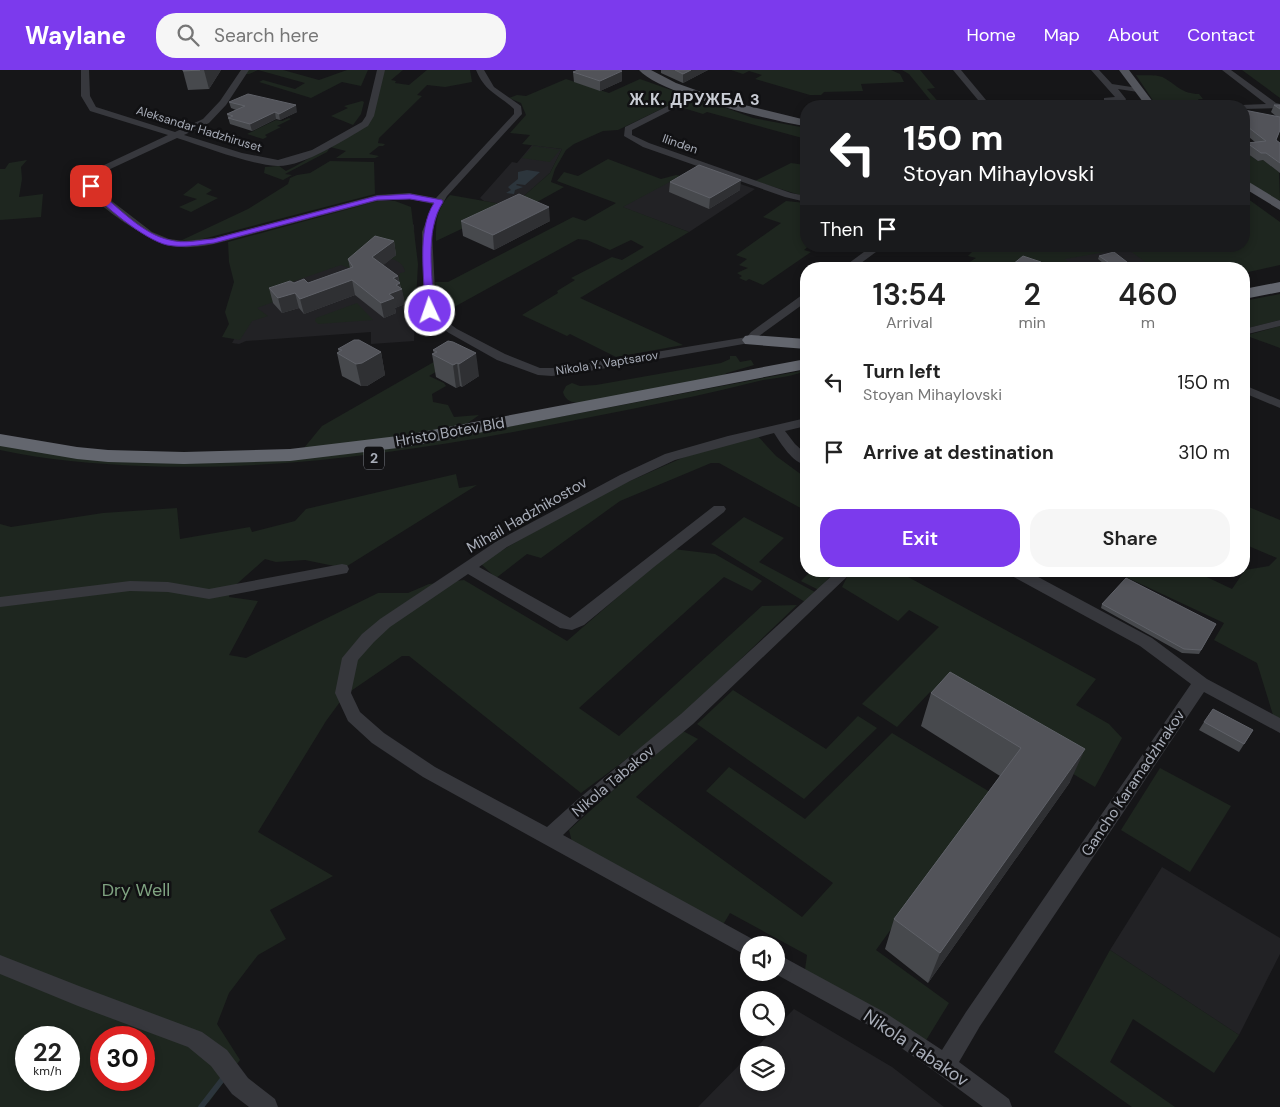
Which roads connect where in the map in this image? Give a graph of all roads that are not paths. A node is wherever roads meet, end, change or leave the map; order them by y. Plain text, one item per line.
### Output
1 (85, 70) edge
2 (245, 70) edge
3 (381, 70) edge
4 (480, 70) edge
5 (644, 70) edge
6 (958, 70) edge
7 (1095, 70) edge
8 (1124, 70) edge
9 (1226, 70) edge
10 (1111, 86) junction
11 (1138, 90) junction
12 (699, 94) junction
13 (982, 100) edge
14 (1107, 100) dead end
15 (1146, 100) edge
16 (1277, 106) edge
17 (1250, 107) edge
18 (800, 122) edge
19 (176, 135) junction
20 (1250, 187) edge
21 (800, 198) edge
22 (439, 202) junction
23 (1280, 206) edge
24 (870, 252) edge
25 (856, 262) edge
26 (1280, 272) edge
27 (1250, 277) edge
28 (1280, 287) edge
29 (1250, 293) edge
30 (800, 301) edge
31 (1280, 323) edge
32 (1250, 330) edge
33 (751, 340) junction
34 (800, 344) edge
35 (800, 365) edge
36 (800, 379) edge
37 (1250, 392) edge
38 (1280, 404) edge
39 (800, 423) edge
40 (777, 428) junction
41 (0, 440) edge
42 (0, 454) edge
43 (800, 455) edge
44 (719, 509) dead end
45 (468, 567) junction
46 (342, 569) dead end
47 (840, 577) edge
48 (1026, 577) edge
49 (0, 602) edge
50 (1201, 684) junction
51 (1280, 726) edge
52 (549, 837) junction
53 (740, 943) edge
54 (0, 964) edge
55 (785, 969) edge
56 (945, 1065) junction
57 (267, 1107) edge
58 (1001, 1107) edge

1 - 19 street, Aleksandar Hadzhiruset
2 - 19 street
3 - 19 street, Aleksandar Hadzhiruset
4 - 22 street, Nikola Y. Vaptsarov
5 - 12 main road
6 - 13 street
7 - 10 street
8 - 11 main road
9 - 16 street
10 - 11 street
10 - 14 street
11 - 15 main road
12 - 18 main road
12 - 21 street, Ilinden
16 - 17 street
19 - 22 street
20 - 23 main road
22 - 33 street, Nikola Y. Vaptsarov
24 - 25 street
26 - 27 highway
28 - 29 highway
30 - 33 street
31 - 32 street
33 - 34 highway
35 - 41 highway, Hristo Botev Bld / 2
36 - 42 highway, Hristo Botev Bld / 2
37 - 38 street
39 - 40 street, Mihail Hadzhikostov
40 - 43 street
40 - 45 street, Mihail Hadzhikostov
44 - 45 street, Mihail Hadzhikostov
45 - 52 street
46 - 49 street
47 - 52 street, Nikola Tabakov
48 - 50 street
50 - 51 street
50 - 56 street, Gancho Karamadzhrakov
52 - 53 street
54 - 57 street
55 - 56 street, Nikola Tabakov
56 - 58 street, Nikola Tabakov

